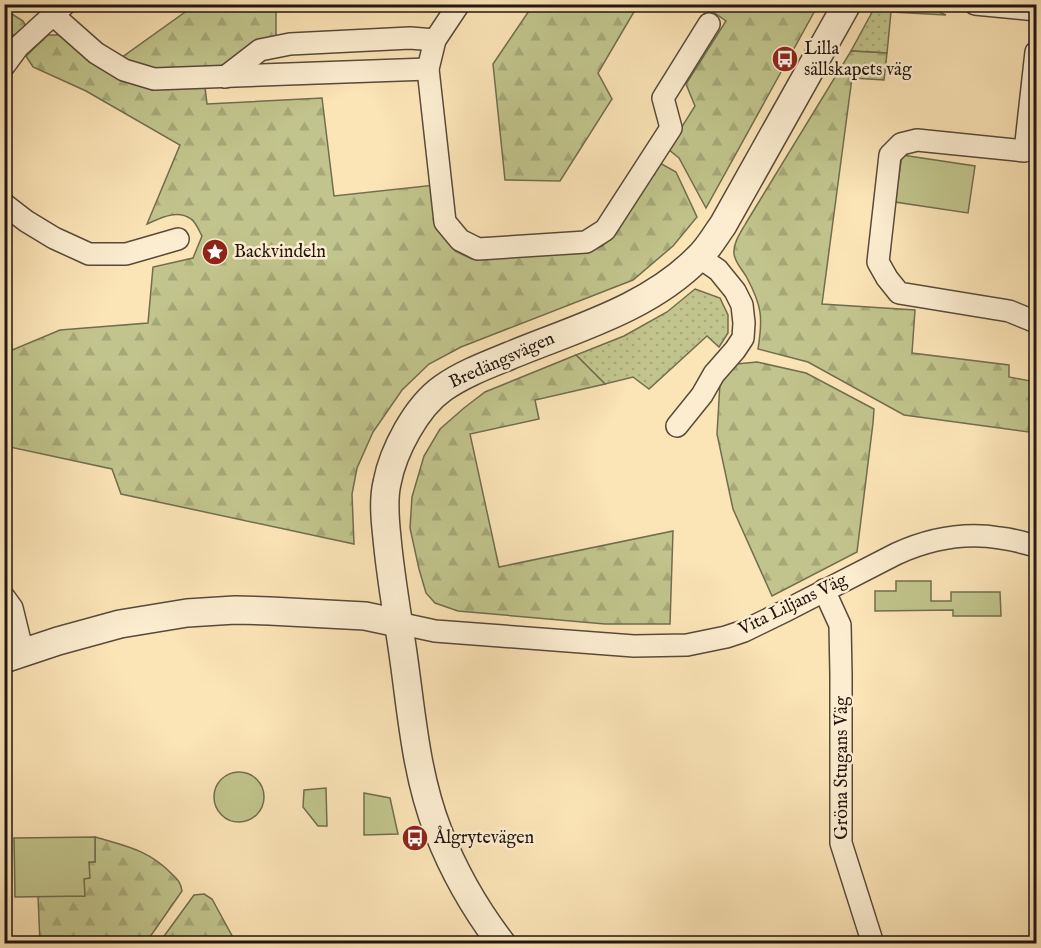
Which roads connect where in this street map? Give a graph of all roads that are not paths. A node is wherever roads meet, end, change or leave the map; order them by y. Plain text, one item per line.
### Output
1 (459, 4) edge
2 (847, 4) edge
3 (975, 4) edge
4 (59, 10) edge
5 (1036, 10) edge
6 (709, 24) dead end
7 (435, 40) junction
8 (11, 43) edge
9 (1036, 51) edge
10 (4, 66) edge
11 (428, 69) junction
12 (225, 77) junction
13 (4, 204) edge
14 (178, 239) dead end
15 (699, 257) junction
16 (1036, 322) edge
17 (677, 426) dead end
18 (1036, 546) edge
19 (824, 590) junction
20 (4, 597) edge
21 (398, 623) junction
22 (14, 656) edge
23 (502, 944) edge
24 (873, 944) edge

1 - 7 street
2 - 15 street, Bredängsvägen
3 - 5 street
4 - 8 street
4 - 12 street
6 - 11 street
7 - 11 street
7 - 12 street
8 - 10 street
9 - 16 street
11 - 12 street
13 - 14 street
15 - 17 street
15 - 21 street, Bredängsvägen
18 - 19 street, Vita Liljans Väg
19 - 21 street, Vita Liljans Väg
19 - 24 street, Gröna Stugans Väg
20 - 22 street
21 - 22 street
21 - 23 street, Bredängsvägen

